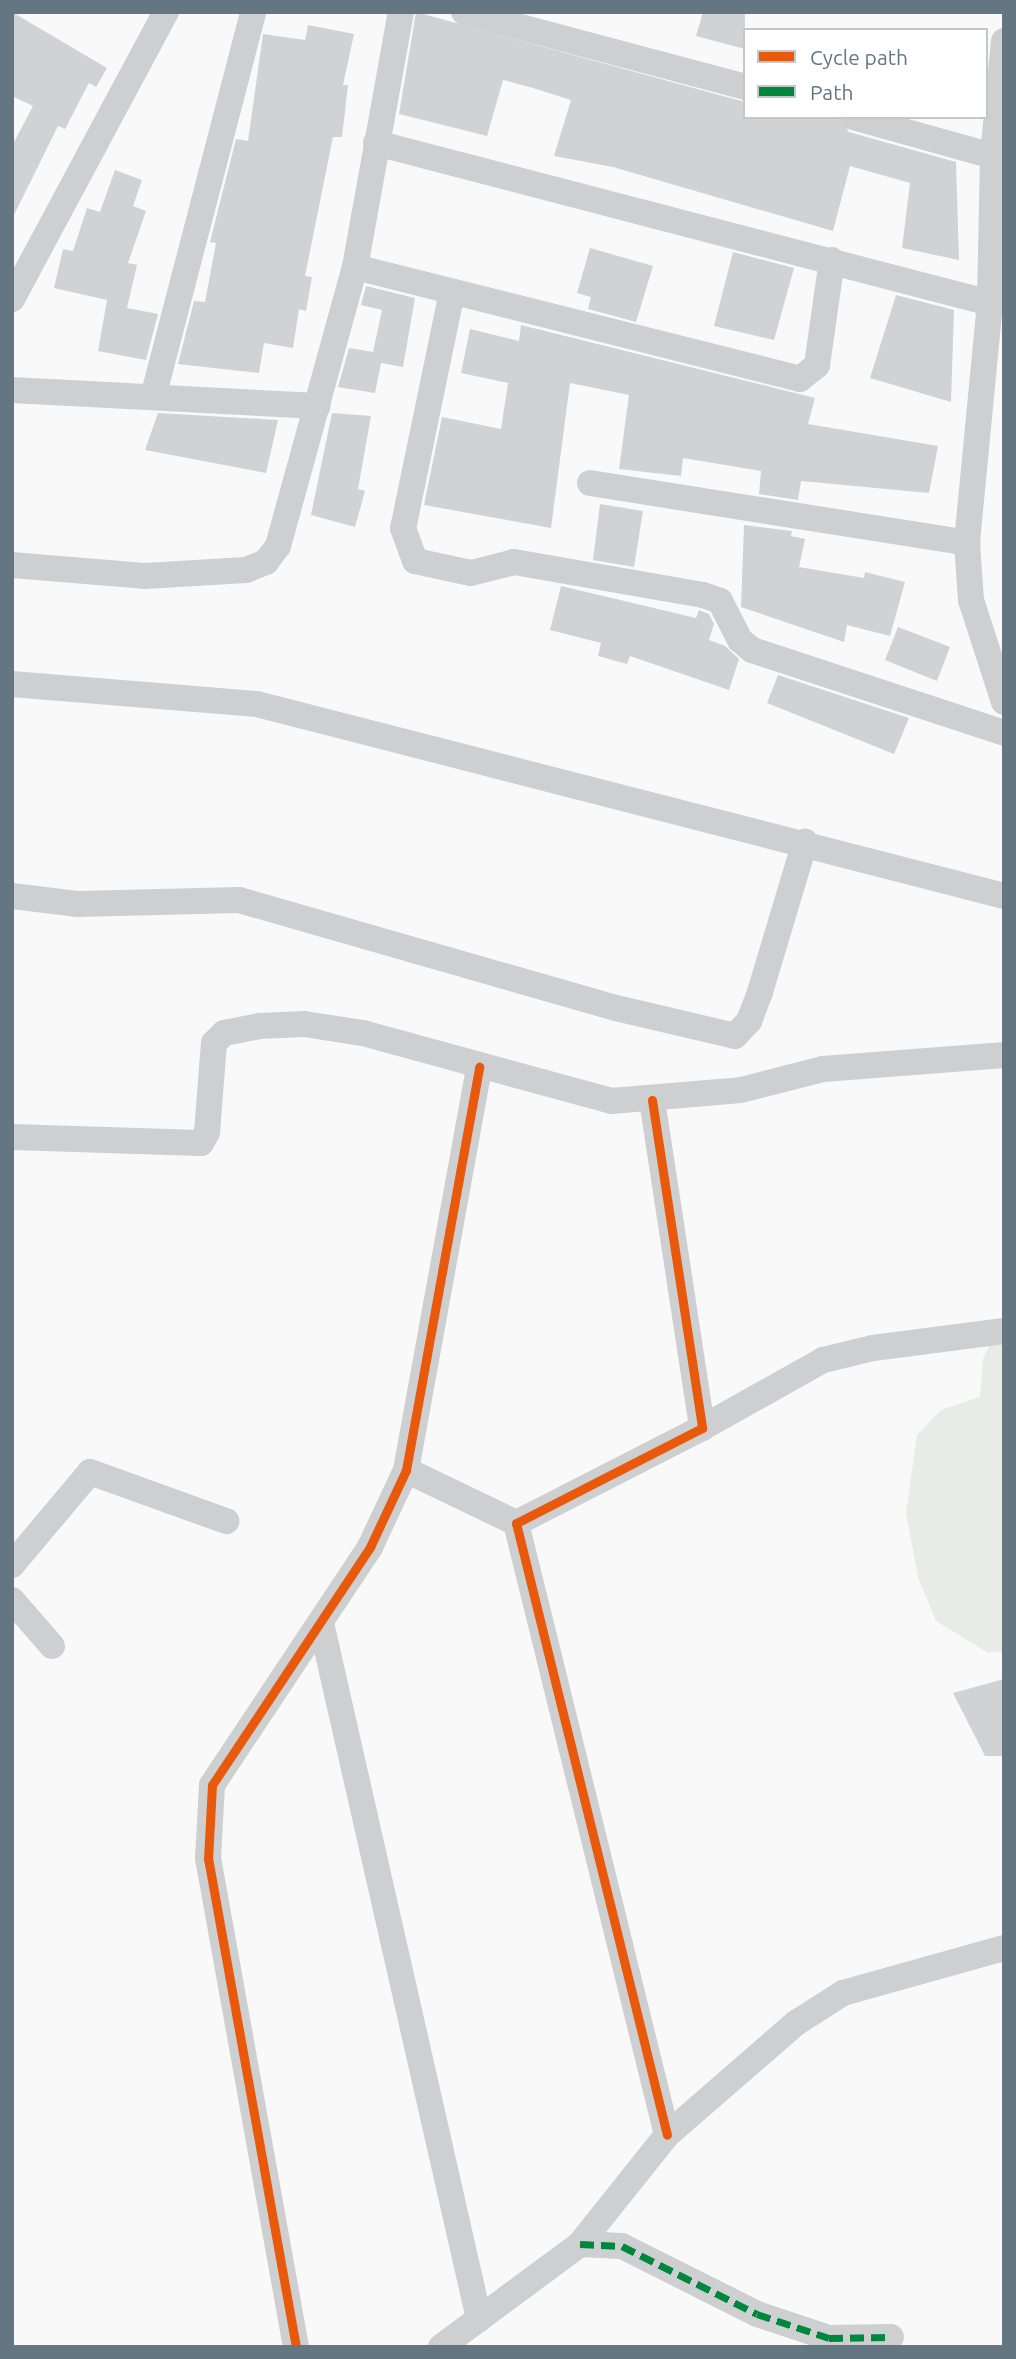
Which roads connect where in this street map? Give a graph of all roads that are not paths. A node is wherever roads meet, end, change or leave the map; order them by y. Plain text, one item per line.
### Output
1 (166, 12) edge
2 (253, 12) edge
3 (401, 12) edge
4 (464, 12) edge
5 (1004, 41) edge
6 (743, 87) edge
7 (860, 119) edge
8 (376, 143) junction
9 (993, 156) junction
10 (832, 260) junction
11 (355, 267) junction
12 (452, 292) junction
13 (12, 299) edge
14 (990, 303) junction
15 (12, 390) edge
16 (153, 397) junction
17 (318, 406) junction
18 (590, 483) dead end
19 (967, 543) junction
20 (12, 565) edge
21 (12, 684) edge
22 (1001, 688) edge
23 (1004, 733) edge
24 (805, 842) junction
25 (12, 896) edge
26 (1004, 896) edge
27 (1004, 1055) edge
28 (479, 1067) junction
29 (652, 1100) junction
30 (12, 1137) edge
31 (1004, 1331) edge
32 (702, 1428) junction
33 (406, 1470) junction
34 (226, 1521) dead end
35 (516, 1524) junction
36 (12, 1565) edge
37 (12, 1600) edge
38 (321, 1623) junction
39 (52, 1646) dead end
40 (1004, 1948) edge
41 (667, 2134) junction
42 (580, 2244) junction
43 (479, 2319) junction
44 (891, 2337) dead end
45 (296, 2347) edge
46 (441, 2347) edge

1 - 13 street
2 - 16 street
3 - 8 street
4 - 6 street
5 - 9 street
7 - 9 street
8 - 10 street
8 - 11 street
9 - 14 street
10 - 12 street
10 - 14 street
11 - 12 street
11 - 17 street
12 - 23 street
14 - 19 street
15 - 16 street
16 - 17 street
17 - 20 street
18 - 19 street
19 - 22 street
21 - 24 street
24 - 25 street
24 - 26 street
27 - 29 street
28 - 29 street
28 - 30 street
28 - 33 street
29 - 32 street
31 - 32 street
32 - 35 street
33 - 35 street
33 - 38 street
34 - 36 street
35 - 41 street
37 - 39 street
38 - 43 street
38 - 45 street
40 - 41 street
41 - 42 street
42 - 43 street
42 - 44 street
43 - 46 street

